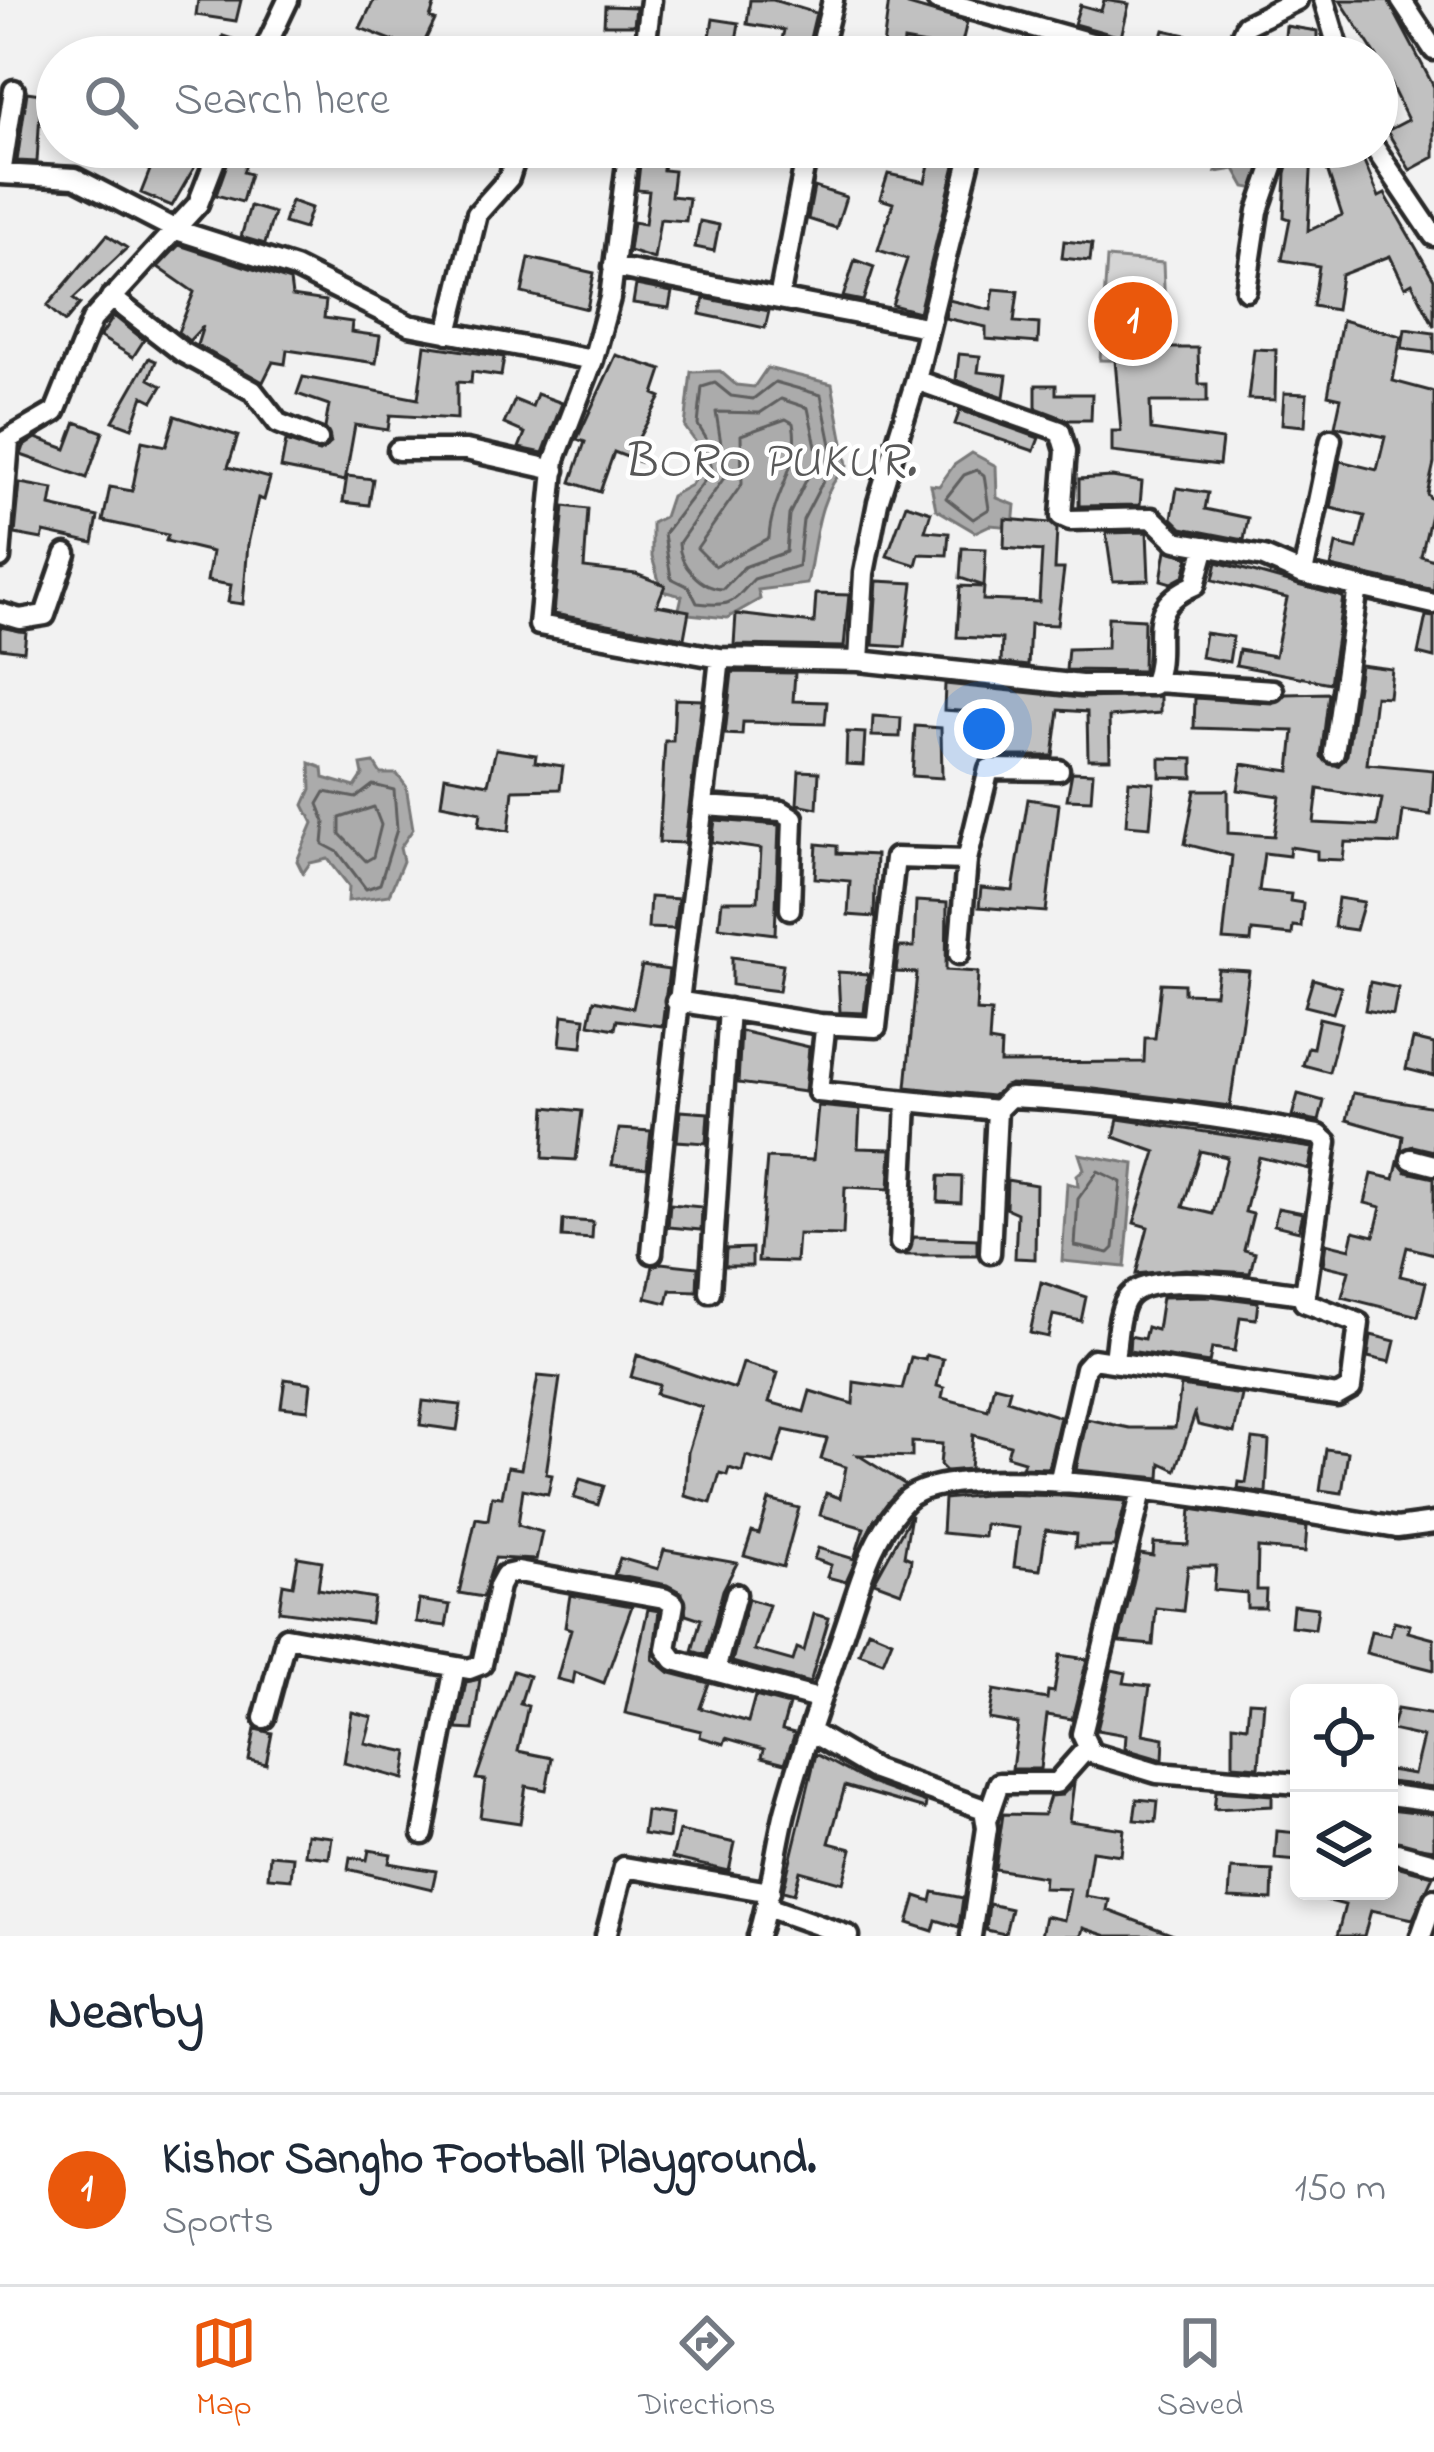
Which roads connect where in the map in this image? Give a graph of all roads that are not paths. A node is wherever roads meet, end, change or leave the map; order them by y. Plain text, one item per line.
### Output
1 (288, 0) edge
2 (651, 0) edge
3 (833, 0) edge
4 (937, 0) edge
5 (1297, 0) edge
6 (1324, 0) edge
7 (1401, 0) edge
8 (983, 6) edge
9 (271, 36) edge
10 (647, 36) edge
11 (824, 36) edge
12 (1076, 36) edge
13 (1241, 36) edge
14 (1335, 36) edge
15 (1434, 50) edge
16 (14, 90) dead end
17 (212, 168) edge
18 (512, 168) edge
19 (626, 168) edge
20 (804, 168) edge
21 (968, 168) edge
22 (1273, 168) edge
23 (1388, 168) edge
24 (0, 174) edge
25 (176, 230) junction
26 (1434, 236) edge
27 (613, 267) junction
28 (1246, 290) dead end
29 (111, 297) junction
30 (779, 298) junction
31 (926, 327) junction
32 (448, 333) junction
33 (593, 360) junction
34 (916, 380) junction
35 (318, 439) dead end
36 (1330, 439) dead end
37 (4, 442) edge
38 (398, 450) dead end
39 (555, 470) junction
40 (1206, 546) junction
41 (66, 554) dead end
42 (0, 557) edge
43 (1303, 574) junction
44 (1358, 587) junction
45 (1434, 604) edge
46 (0, 613) edge
47 (720, 658) junction
48 (859, 661) junction
49 (1156, 682) junction
50 (1273, 690) dead end
51 (1334, 753) dead end
52 (1058, 770) dead end
53 (704, 806) junction
54 (968, 860) junction
55 (790, 910) dead end
56 (959, 954) dead end
57 (676, 1001) junction
58 (729, 1010) junction
59 (820, 1024) junction
60 (907, 1102) junction
61 (997, 1110) junction
62 (1411, 1159) dead end
63 (1434, 1165) edge
64 (900, 1243) dead end
65 (652, 1252) dead end
66 (990, 1252) dead end
67 (710, 1292) dead end
68 (1303, 1294) junction
69 (1114, 1359) junction
70 (1059, 1483) junction
71 (1142, 1491) junction
72 (1434, 1523) edge
73 (736, 1594) dead end
74 (454, 1666) junction
75 (716, 1671) junction
76 (818, 1699) junction
77 (264, 1718) dead end
78 (811, 1732) junction
79 (1088, 1747) junction
80 (1290, 1783) edge
81 (1398, 1796) edge
82 (1434, 1801) edge
83 (988, 1817) junction
84 (424, 1834) dead end
85 (1398, 1854) edge
86 (1434, 1863) edge
87 (768, 1899) junction
88 (1434, 1899) edge
89 (606, 1936) edge
90 (758, 1936) edge
91 (849, 1936) edge
92 (971, 1936) edge
93 (1421, 1936) edge

1 - 9 street
2 - 10 street
3 - 11 street
4 - 8 street
5 - 13 street
6 - 14 street
7 - 15 street
8 - 12 street
16 - 24 street
17 - 25 street
18 - 32 street
19 - 27 street
20 - 30 street
21 - 31 street
22 - 28 street
23 - 26 street
24 - 25 street
25 - 29 street
25 - 32 street
27 - 30 street
27 - 33 street
29 - 35 street
29 - 37 street
30 - 31 street
31 - 34 street
32 - 33 street
33 - 39 street
34 - 40 street
34 - 48 street
36 - 43 street
37 - 42 street
38 - 39 street
39 - 47 street
40 - 43 street
40 - 49 street
41 - 46 street
43 - 44 street
44 - 45 street
44 - 51 street
47 - 48 street
47 - 53 street
48 - 49 street
49 - 50 street
52 - 54 street
53 - 55 street
53 - 57 street
54 - 56 street
54 - 59 street
57 - 58 street
57 - 65 street
58 - 59 street
58 - 67 street
59 - 60 street
60 - 61 street
60 - 64 street
61 - 66 street
61 - 68 street
62 - 63 street
68 - 69 street
68 - 69 street
69 - 70 street
70 - 71 street
70 - 76 street
71 - 72 street
71 - 79 street
73 - 75 street
74 - 75 street
74 - 77 street
74 - 84 street
75 - 76 street
76 - 78 street
78 - 83 street
78 - 87 street
79 - 80 street
79 - 83 street
81 - 82 street
83 - 92 street
85 - 86 street
87 - 89 street
87 - 90 street
87 - 91 street
88 - 93 street

